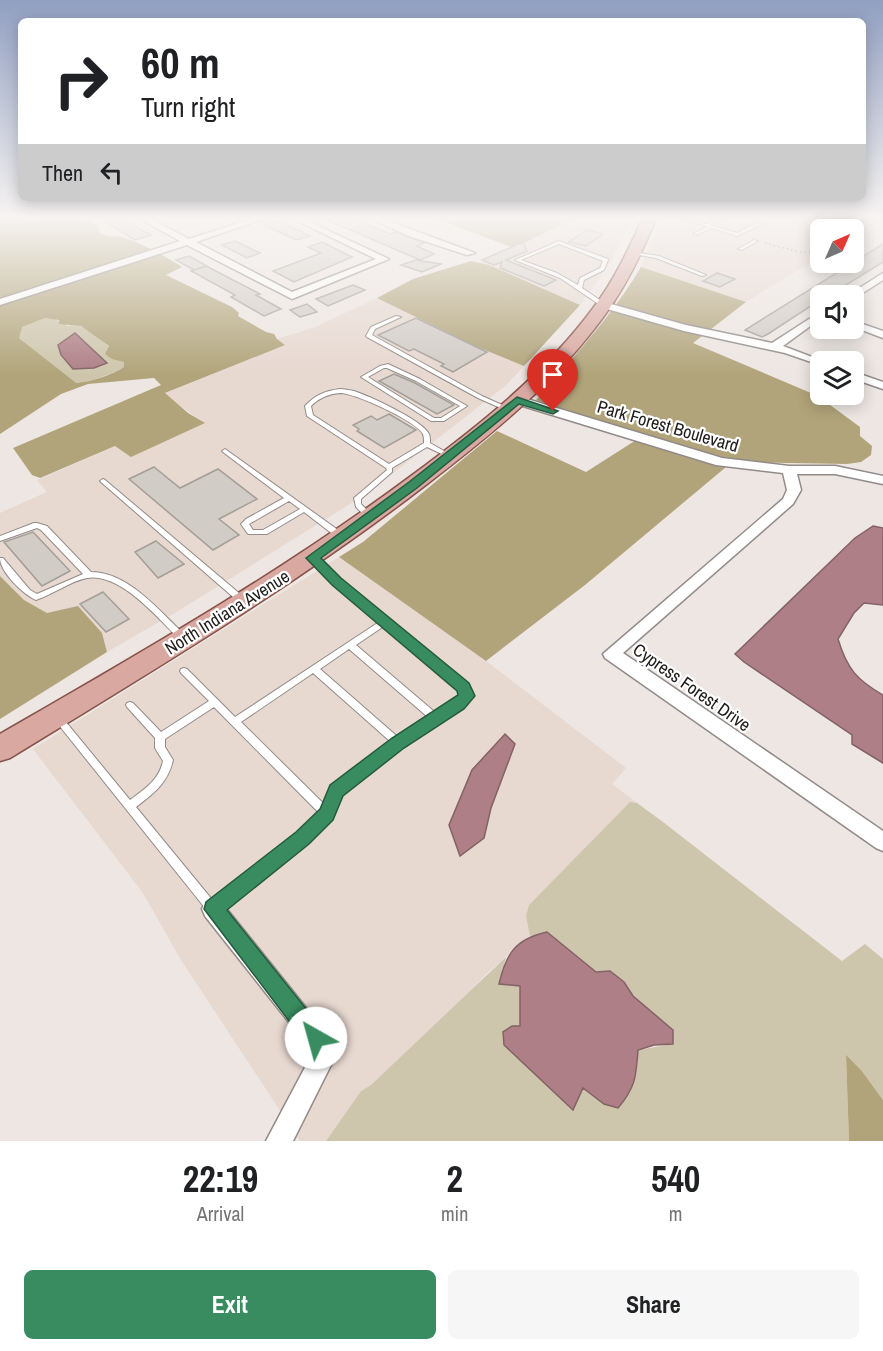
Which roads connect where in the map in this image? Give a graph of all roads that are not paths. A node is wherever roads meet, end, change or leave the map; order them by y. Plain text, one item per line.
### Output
1 (102, 269) edge
2 (240, 269) edge
3 (359, 269) edge
4 (541, 269) edge
5 (602, 269) edge
6 (625, 269) edge
7 (689, 269) edge
8 (704, 275) dead end
9 (883, 276) edge
10 (868, 286) junction
11 (864, 288) edge
12 (579, 290) junction
13 (883, 291) edge
14 (0, 302) edge
15 (604, 305) junction
16 (398, 317) dead end
17 (810, 322) edge
18 (864, 328) edge
19 (883, 335) edge
20 (773, 348) junction
21 (810, 358) edge
22 (864, 379) edge
23 (459, 386) junction
24 (883, 386) edge
25 (445, 394) junction
26 (512, 405) junction
27 (427, 444) junction
28 (225, 451) dead end
29 (450, 456) junction
30 (389, 467) junction
31 (789, 470) junction
32 (883, 480) edge
33 (103, 481) dead end
34 (289, 498) junction
35 (305, 509) junction
36 (370, 517) junction
37 (342, 537) junction
38 (0, 539) edge
39 (312, 558) junction
40 (0, 560) edge
41 (89, 575) junction
42 (244, 602) junction
43 (384, 622) junction
44 (184, 639) junction
45 (350, 645) junction
46 (314, 669) junction
47 (184, 671) dead end
48 (214, 702) junction
49 (130, 705) dead end
50 (55, 716) junction
51 (436, 719) junction
52 (234, 722) junction
53 (160, 737) junction
54 (398, 743) junction
55 (0, 749) edge
56 (129, 806) junction
57 (327, 814) junction
58 (883, 842) edge
59 (213, 909) junction
60 (279, 1141) edge

1 - 14 street
2 - 3 street
4 - 12 lane
5 - 12 lane
6 - 15 main road, North Indiana Avenue
7 - 8 lane
9 - 10 street
10 - 11 street
10 - 13 street
12 - 15 lane
15 - 20 street
15 - 26 main road, North Indiana Avenue
16 - 23 lane
17 - 20 street
18 - 19 street
20 - 21 street
22 - 24 street
23 - 25 lane
23 - 26 lane
25 - 25 lane
26 - 29 main road, North Indiana Avenue
26 - 31 street, Park Forest Boulevard
27 - 29 lane
27 - 30 lane
27 - 30 lane
28 - 34 lane
29 - 36 main road, North Indiana Avenue
30 - 36 lane
31 - 32 street, Park Forest Boulevard
31 - 58 street, Cypress Forest Drive
33 - 42 lane
34 - 35 lane
34 - 35 lane
35 - 37 lane
36 - 37 main road, North Indiana Avenue
37 - 39 main road, North Indiana Avenue
38 - 41 lane
39 - 42 main road, North Indiana Avenue
39 - 43 lane
40 - 41 lane
41 - 44 lane
42 - 44 main road, North Indiana Avenue
43 - 45 lane
43 - 51 lane
44 - 50 main road, North Indiana Avenue
45 - 46 lane
45 - 51 lane
46 - 52 lane
46 - 54 lane
47 - 48 lane
48 - 52 lane
48 - 53 lane
49 - 53 lane
50 - 55 main road, North Indiana Avenue
50 - 56 lane
51 - 54 lane
52 - 57 lane
53 - 56 lane
54 - 57 lane
56 - 59 lane
57 - 59 lane
59 - 60 street

